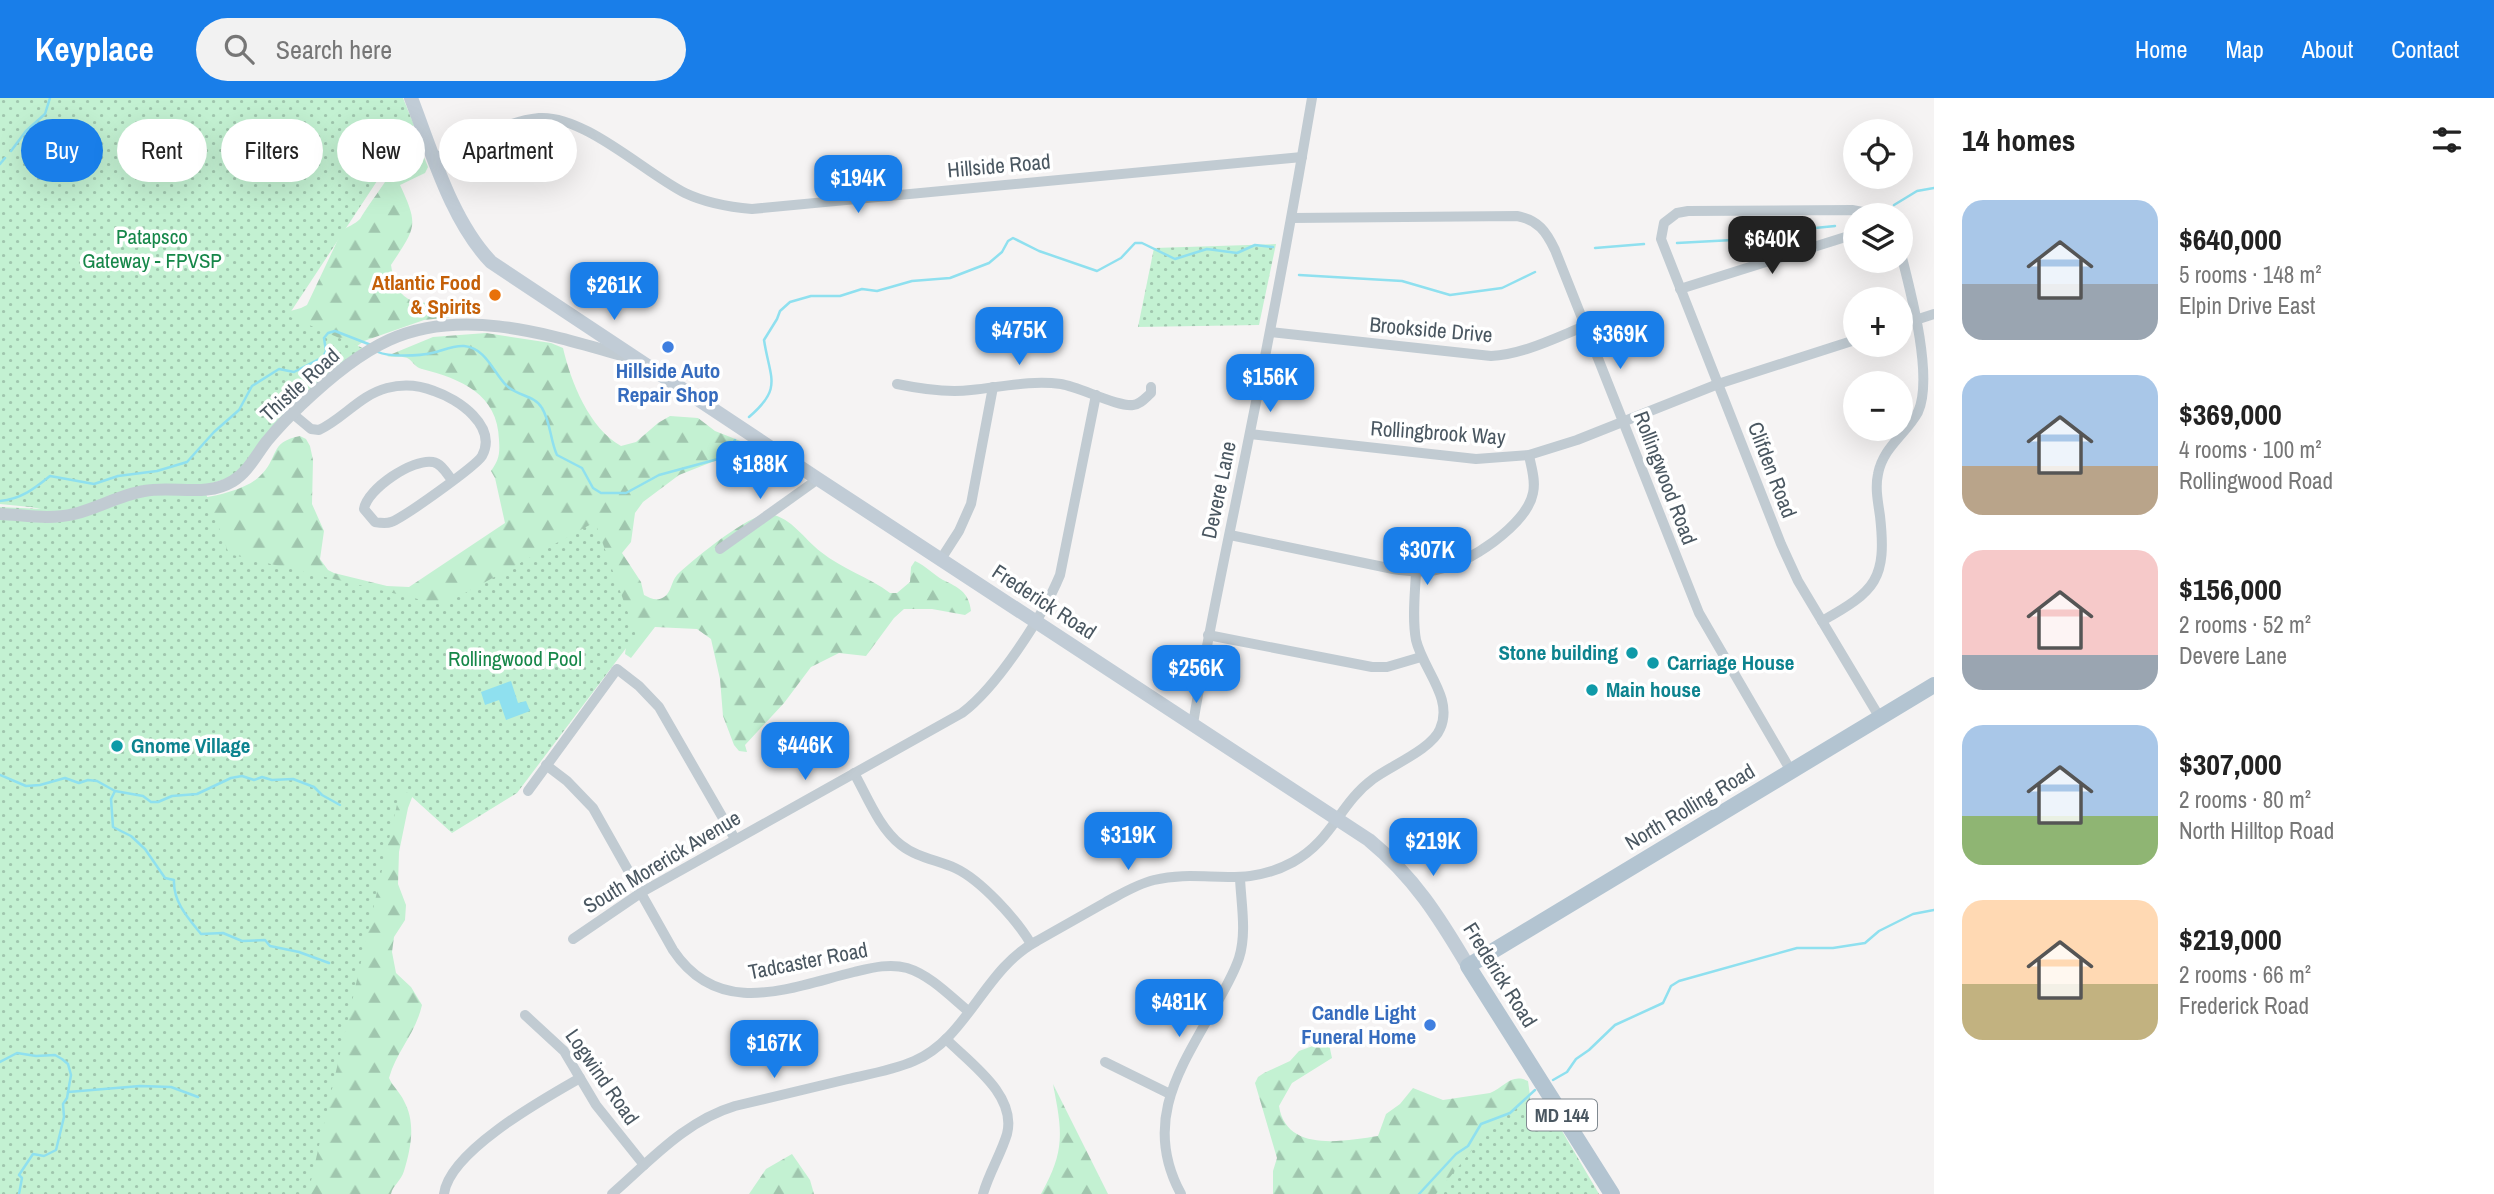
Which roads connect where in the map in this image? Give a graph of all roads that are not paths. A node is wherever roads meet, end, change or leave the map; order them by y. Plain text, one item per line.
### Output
1 (411, 98) edge
2 (1312, 98) edge
3 (1302, 157) junction
4 (435, 158) junction
5 (1843, 210) edge
6 (1292, 218) junction
7 (1843, 238) edge
8 (1906, 273) edge
9 (1680, 289) junction
10 (1934, 314) edge
11 (1917, 320) junction
12 (1913, 321) edge
13 (1585, 326) junction
14 (1270, 332) junction
15 (1843, 344) edge
16 (639, 360) junction
17 (897, 384) dead end
18 (1718, 384) junction
19 (993, 387) junction
20 (1151, 387) dead end
21 (1096, 395) junction
22 (293, 414) junction
23 (1623, 421) junction
24 (1250, 434) junction
25 (1529, 455) junction
26 (818, 479) junction
27 (452, 480) junction
28 (0, 513) edge
29 (1230, 535) junction
30 (720, 549) dead end
31 (941, 559) junction
32 (1416, 572) junction
33 (1035, 621) junction
34 (1822, 621) junction
35 (1208, 635) junction
36 (1421, 657) junction
37 (1934, 685) edge
38 (1880, 718) junction
39 (1193, 724) junction
40 (546, 765) junction
41 (1791, 771) junction
42 (854, 772) junction
43 (528, 791) dead end
44 (1338, 818) junction
45 (735, 839) junction
46 (1240, 878) junction
47 (642, 892) junction
48 (573, 939) dead end
49 (1031, 944) junction
50 (1468, 965) junction
51 (968, 1011) junction
52 (525, 1015) dead end
53 (946, 1039) junction
54 (1105, 1062) dead end
55 (580, 1078) junction
56 (1170, 1094) junction
57 (644, 1165) junction
58 (444, 1194) edge
59 (612, 1194) edge
60 (983, 1194) edge
61 (1181, 1194) edge
62 (1612, 1194) edge

1 - 4 main road, Frederick Road / MD 144
2 - 3 street, Devere Lane
3 - 4 street, Hillside Road
3 - 6 street, Devere Lane
4 - 16 main road, Frederick Road / MD 144
5 - 9 street, Clifden Road
6 - 13 street, Rollingwood Road
6 - 14 street, Devere Lane
7 - 9 street
8 - 11 street
9 - 18 street, Clifden Road
10 - 11 street
11 - 12 street
11 - 34 street
13 - 14 street, Brookside Drive
13 - 23 street, Rollingwood Road
14 - 24 street, Devere Lane
15 - 18 street, Rollingbrook Way
16 - 22 street, Thistle Road
16 - 26 main road, Frederick Road / MD 144
17 - 19 street
18 - 23 street, Rollingbrook Way
18 - 34 street, Clifden Road
19 - 21 street
19 - 31 street
20 - 21 street
21 - 33 street, South Morerick Avenue
22 - 27 street
22 - 28 street, Thistle Road
23 - 25 street, Rollingbrook Way
23 - 41 street, Rollingwood Road
24 - 25 street, Rollingbrook Way
24 - 29 street, Devere Lane
25 - 32 street
26 - 30 street
26 - 31 main road, Frederick Road / MD 144
27 - 27 street
29 - 32 street
29 - 35 street, Devere Lane
31 - 33 main road, Frederick Road / MD 144
32 - 36 street
33 - 39 main road, Frederick Road / MD 144
33 - 42 street, South Morerick Avenue
34 - 38 street, Clifden Road
35 - 36 street
35 - 39 street, Devere Lane
36 - 44 street
37 - 38 main road, North Rolling Road
38 - 41 main road, North Rolling Road
39 - 44 main road, Frederick Road / MD 144
40 - 43 street
40 - 45 street
40 - 47 street, Tadcaster Road
41 - 50 main road, North Rolling Road
42 - 45 street, South Morerick Avenue
42 - 49 street
44 - 46 street
44 - 50 main road, Frederick Road / MD 144
45 - 47 street, South Morerick Avenue
46 - 49 street
46 - 56 street
47 - 48 street, South Morerick Avenue
47 - 51 street, Tadcaster Road
49 - 51 street
50 - 62 main road, Frederick Road / MD 144
51 - 53 street
52 - 55 street, Logwind Road
53 - 57 street
53 - 60 street
54 - 56 street
55 - 57 street, Logwind Road
55 - 58 street
56 - 61 street
57 - 59 street

